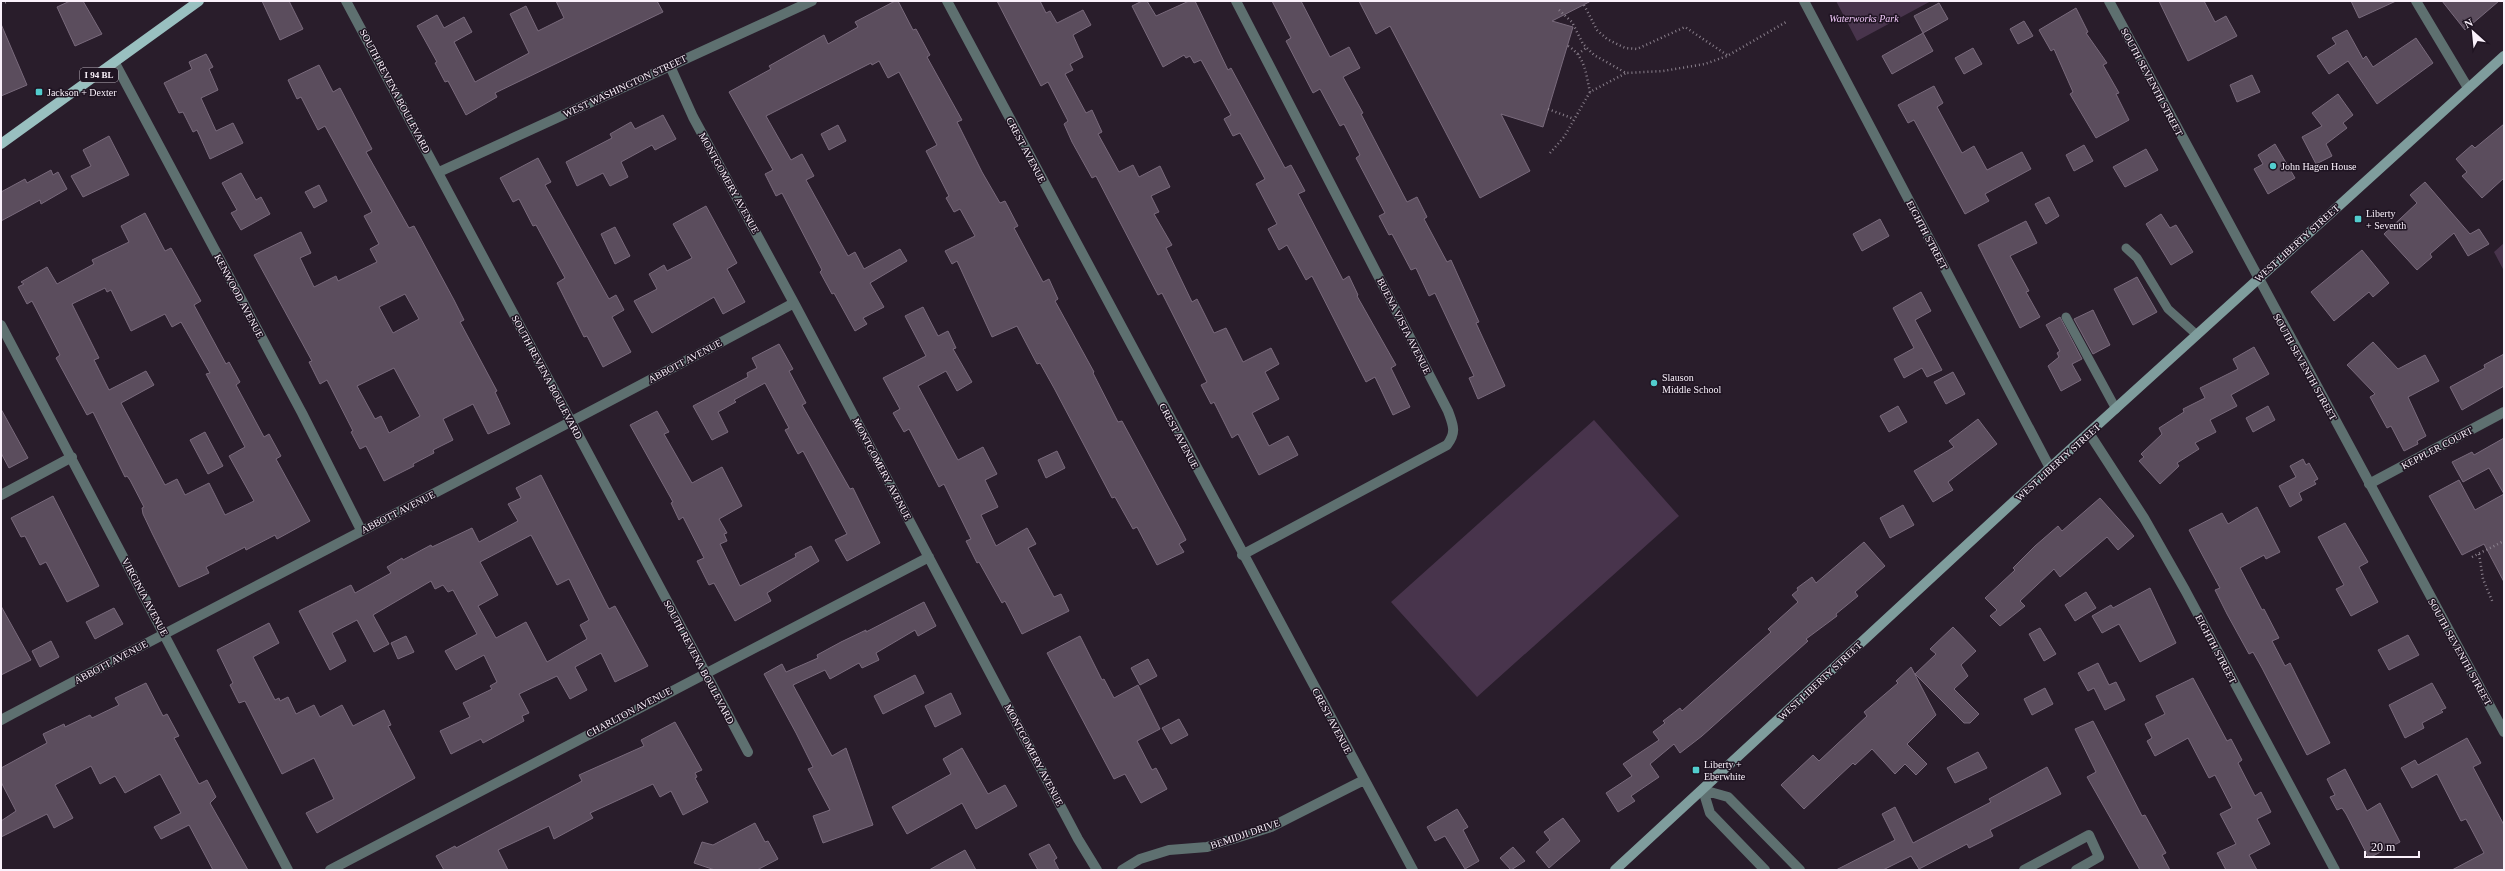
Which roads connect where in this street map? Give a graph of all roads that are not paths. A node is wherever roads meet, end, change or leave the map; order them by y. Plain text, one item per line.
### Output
1 (346, 1) edge
2 (812, 1) edge
3 (947, 1) edge
4 (1236, 1) edge
5 (1804, 1) edge
6 (2109, 1) edge
7 (2416, 1) edge
8 (196, 2) edge
9 (2504, 56) edge
10 (115, 63) junction
11 (670, 66) junction
12 (2468, 88) junction
13 (3, 139) edge
14 (439, 172) junction
15 (2126, 248) dead end
16 (2258, 280) junction
17 (794, 303) junction
18 (2066, 317) dead end
19 (1, 325) edge
20 (2197, 334) junction
21 (2116, 409) junction
22 (2504, 412) edge
23 (571, 422) junction
24 (2089, 433) junction
25 (72, 457) junction
26 (2050, 468) junction
27 (2369, 484) junction
28 (1, 495) edge
29 (361, 530) junction
30 (1242, 555) junction
31 (929, 557) junction
32 (164, 634) junction
33 (704, 672) junction
34 (1, 720) edge
35 (2504, 732) edge
36 (748, 752) dead end
37 (1364, 780) junction
38 (1703, 790) junction
39 (288, 870) edge
40 (330, 870) edge
41 (1097, 870) edge
42 (1122, 870) edge
43 (1413, 870) edge
44 (1614, 870) edge
45 (1765, 870) edge
46 (1800, 870) edge
47 (2024, 870) edge
48 (2076, 870) edge
49 (2335, 870) edge

1 - 14 street, SOUTH REVENA BOULEVARD
2 - 11 street, WEST WASHINGTON STREET
3 - 30 street, CREST AVENUE
4 - 30 street, BUENA VISTA AVENUE
5 - 26 street, EIGHTH STREET
6 - 16 street, SOUTH SEVENTH STREET
7 - 12 street
8 - 10 main road, I 94 BL
9 - 12 main road, WEST LIBERTY STREET
10 - 13 main road, I 94 BL
10 - 29 street, KENWOOD AVENUE
11 - 14 street, WEST WASHINGTON STREET
11 - 17 street, MONTGOMERY AVENUE
12 - 16 main road, WEST LIBERTY STREET
14 - 23 street, SOUTH REVENA BOULEVARD
15 - 20 lane
16 - 20 main road, WEST LIBERTY STREET
16 - 27 street, SOUTH SEVENTH STREET
17 - 23 street, ABBOTT AVENUE
17 - 31 street, MONTGOMERY AVENUE
18 - 21 lane
19 - 25 street, VIRGINIA AVENUE
20 - 21 main road, WEST LIBERTY STREET
21 - 24 main road, WEST LIBERTY STREET
22 - 27 street, KEPPLER COURT
23 - 29 street, ABBOTT AVENUE
23 - 33 street, SOUTH REVENA BOULEVARD
24 - 26 main road, WEST LIBERTY STREET
24 - 49 street, EIGHTH STREET
25 - 28 street
25 - 32 street, VIRGINIA AVENUE
26 - 38 main road, WEST LIBERTY STREET
27 - 35 street, SOUTH SEVENTH STREET
29 - 32 street, ABBOTT AVENUE
30 - 37 street, CREST AVENUE
31 - 33 street, CHARLTON AVENUE
31 - 41 street, MONTGOMERY AVENUE
32 - 34 street, ABBOTT AVENUE
32 - 39 street, VIRGINIA AVENUE
33 - 36 street, SOUTH REVENA BOULEVARD
33 - 40 street, CHARLTON AVENUE
37 - 42 street, BEMIDJI DRIVE
37 - 43 street, CREST AVENUE
38 - 44 main road, WEST LIBERTY STREET
38 - 45 street
38 - 46 street
47 - 48 street

